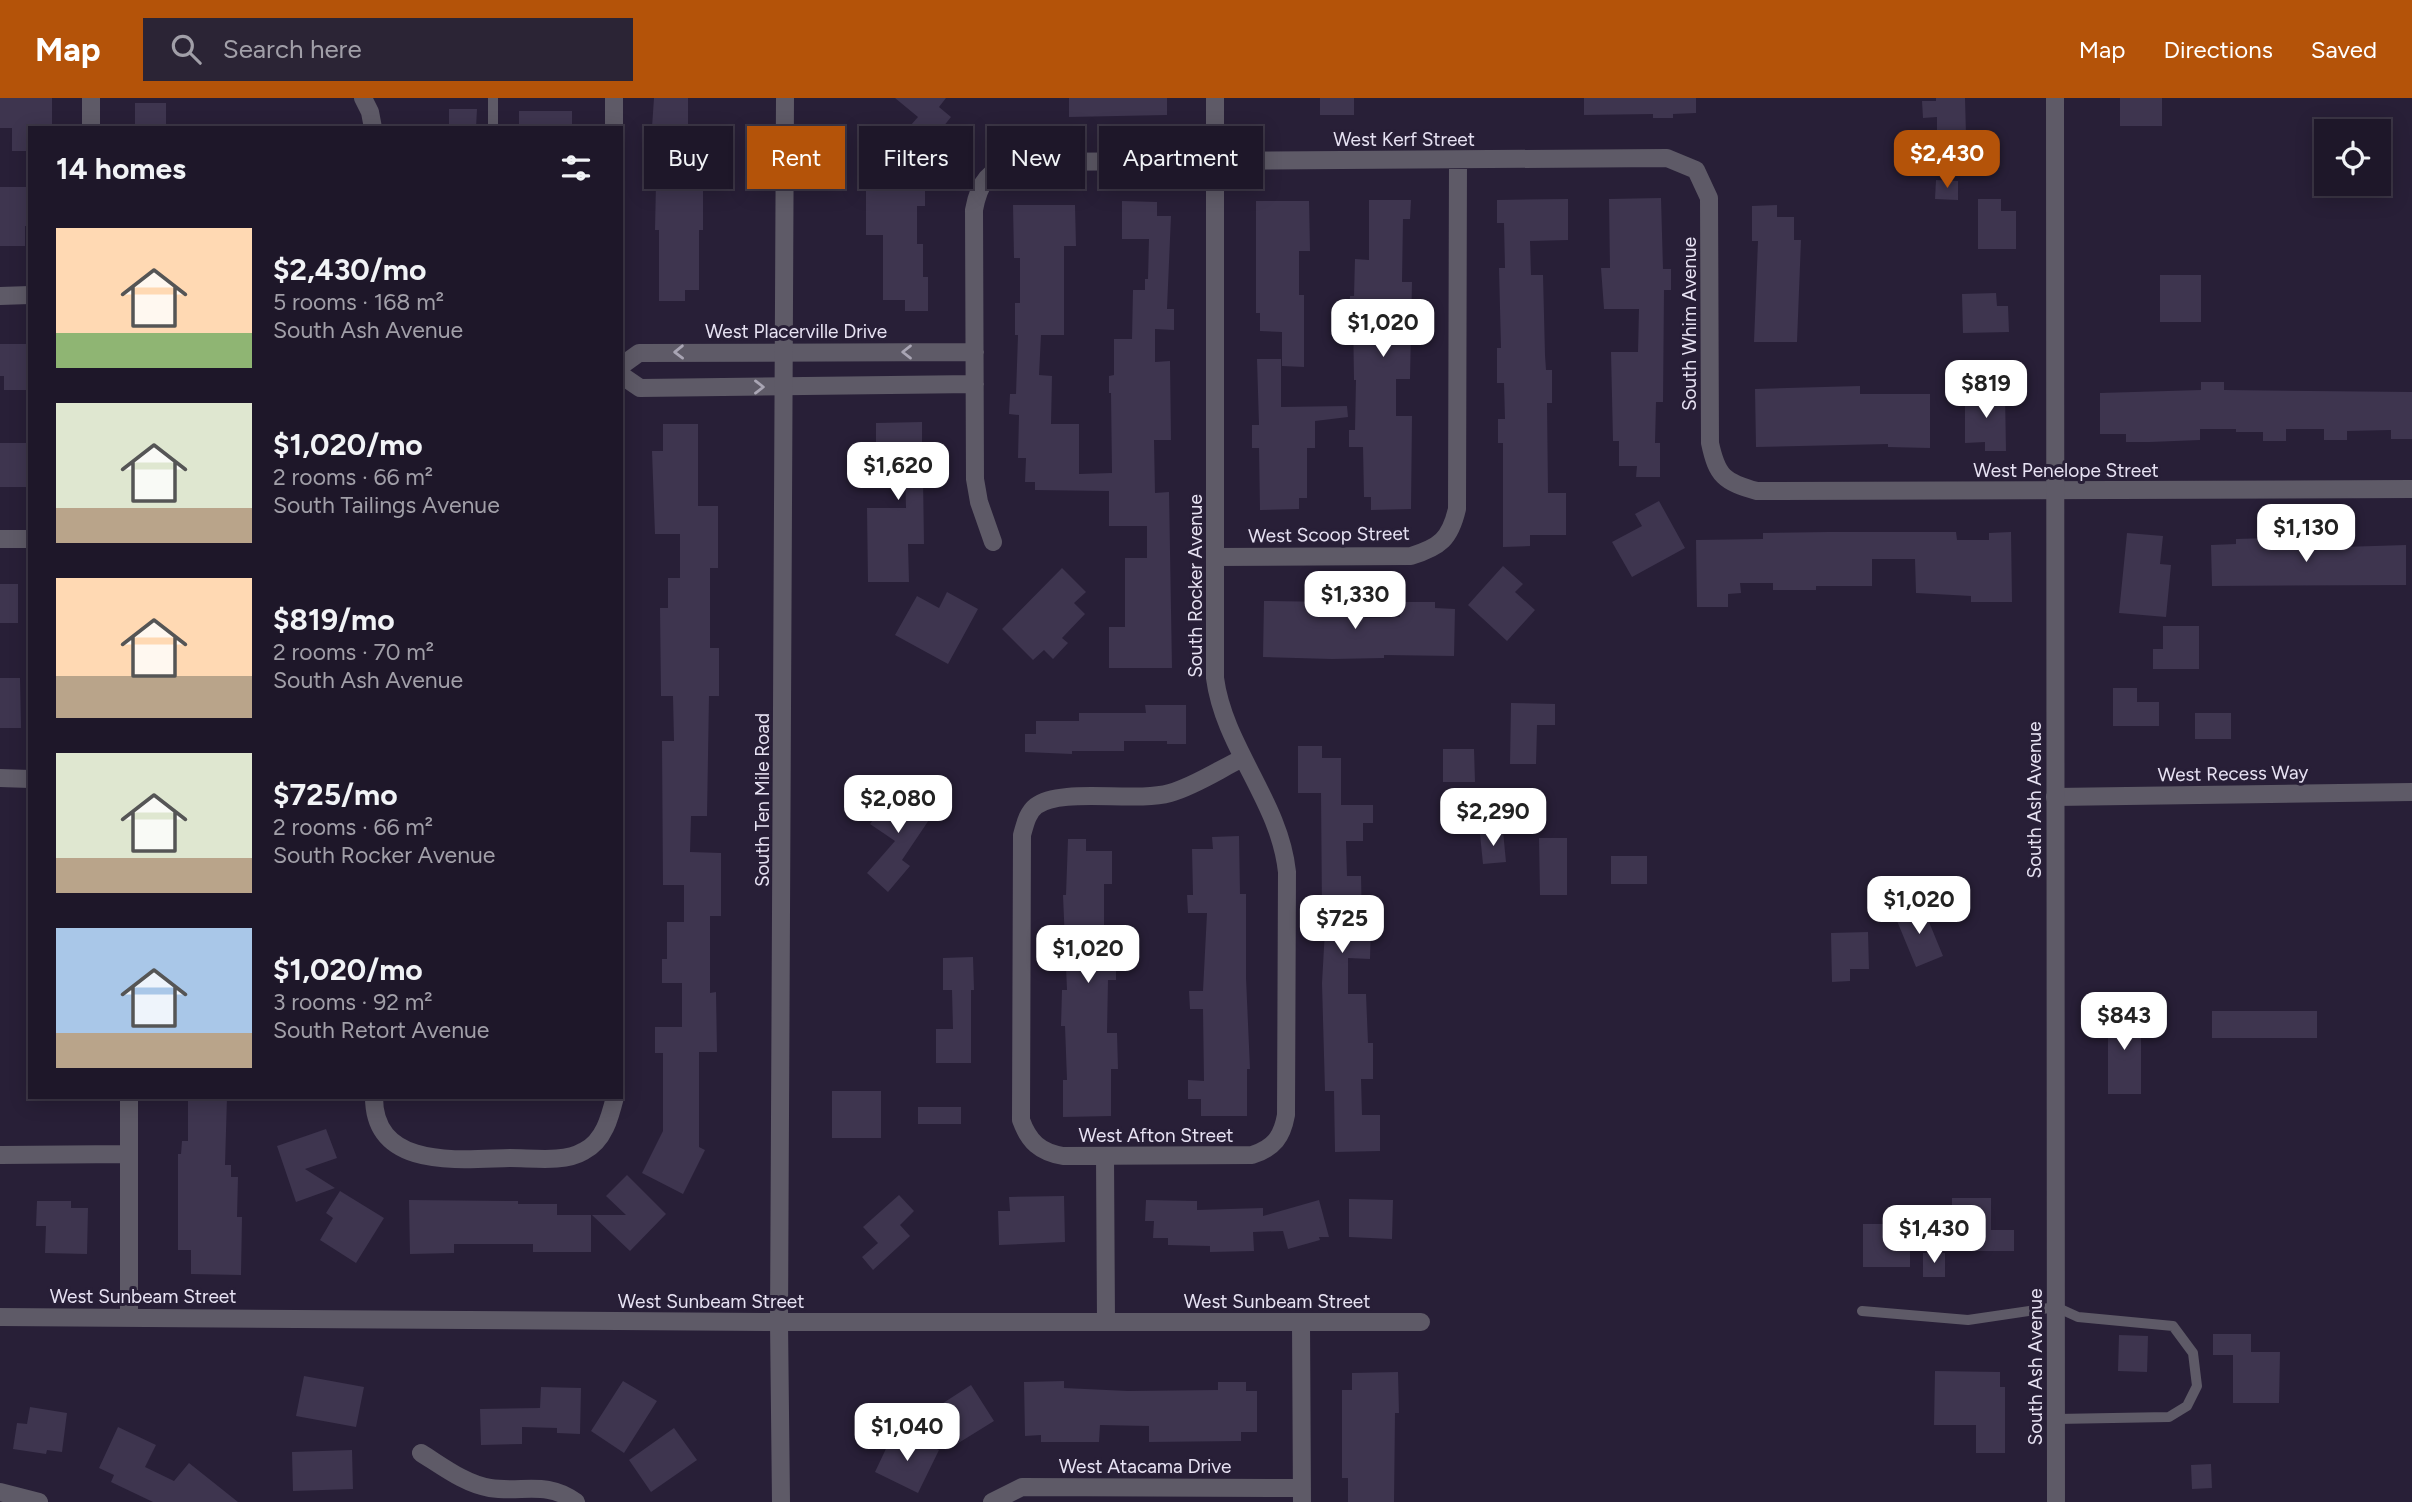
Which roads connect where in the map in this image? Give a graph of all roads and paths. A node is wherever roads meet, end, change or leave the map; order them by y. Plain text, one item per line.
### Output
1 (91, 98) edge
2 (363, 98) edge
3 (493, 98) edge
4 (614, 98) edge
5 (785, 98) edge
6 (1215, 98) edge
7 (2055, 98) edge
8 (91, 126) edge
9 (373, 126) edge
10 (493, 126) edge
11 (614, 126) edge
12 (1215, 126) edge
13 (1458, 160) junction
14 (1263, 161) edge
15 (1099, 162) edge
16 (1696, 170) joint
17 (1216, 189) edge
18 (28, 295) edge
19 (0, 296) edge
20 (786, 351) junction
21 (975, 352) junction
22 (623, 365) edge
23 (623, 376) edge
24 (975, 384) junction
25 (786, 387) junction
26 (1723, 479) joint
27 (2412, 489) edge
28 (2055, 491) junction
29 (0, 539) edge
30 (28, 539) edge
31 (993, 542) dead end
32 (1215, 557) junction
33 (1243, 758) junction
34 (0, 778) edge
35 (28, 779) edge
36 (2412, 792) edge
37 (2055, 797) junction
38 (129, 1099) edge
39 (374, 1099) edge
40 (614, 1099) edge
41 (1278, 1141) joint
42 (129, 1154) junction
43 (0, 1155) edge
44 (1105, 1156) junction
45 (2056, 1307) junction
46 (1862, 1311) dead end
47 (129, 1316) junction
48 (0, 1317) edge
49 (779, 1322) junction
50 (1107, 1322) junction
51 (1301, 1322) junction
52 (1421, 1322) dead end
53 (2056, 1419) junction
54 (421, 1453) dead end
55 (0, 1492) edge
56 (1302, 1495) edge
57 (39, 1502) edge
58 (576, 1502) edge
59 (781, 1502) edge
60 (992, 1502) edge
61 (2056, 1502) edge

1 - 8 street
2 - 9 street
3 - 10 lane
4 - 11 street
5 - 20 street, South Ten Mile Road
6 - 12 street, South Rocker Avenue
7 - 28 street, South Ash Avenue
13 - 14 street, West Kerf Street
13 - 16 street, West Kerf Street
13 - 32 street, West Scoop Street
15 - 21 street, West Kerf Street
16 - 26 street, South Whim Avenue
17 - 32 street, South Rocker Avenue
18 - 19 street
21 -> 20 street, West Placerville Drive
20 -> 22 street, West Placerville Drive
20 - 25 street, South Ten Mile Road
21 - 24 street
23 -> 25 street
24 - 25 street
24 - 31 street
25 - 49 street, South Ten Mile Road
26 - 28 street, West Penelope Street
27 - 28 street, West Penelope Street
28 - 37 street, South Ash Avenue
29 - 30 street
32 - 33 street, South Rocker Avenue
33 - 41 street, South Rocker Avenue
33 - 44 street, West Afton Street
34 - 35 street
36 - 37 street, West Recess Way
37 - 45 street, South Ash Avenue
38 - 42 street
39 - 40 street
41 - 44 street, West Afton Street
42 - 43 street
42 - 47 street
44 - 50 street
45 - 46 lane
45 - 53 street, South Ash Avenue
45 - 53 lane
47 - 48 street, West Sunbeam Street
47 - 49 street, West Sunbeam Street
49 - 50 street, West Sunbeam Street
49 - 59 street, South Ten Mile Road
50 - 51 street, West Sunbeam Street
51 - 52 street, West Sunbeam Street
51 - 56 street
53 - 61 street, South Ash Avenue
54 - 58 street
55 - 57 street
56 - 60 street, West Atacama Drive

